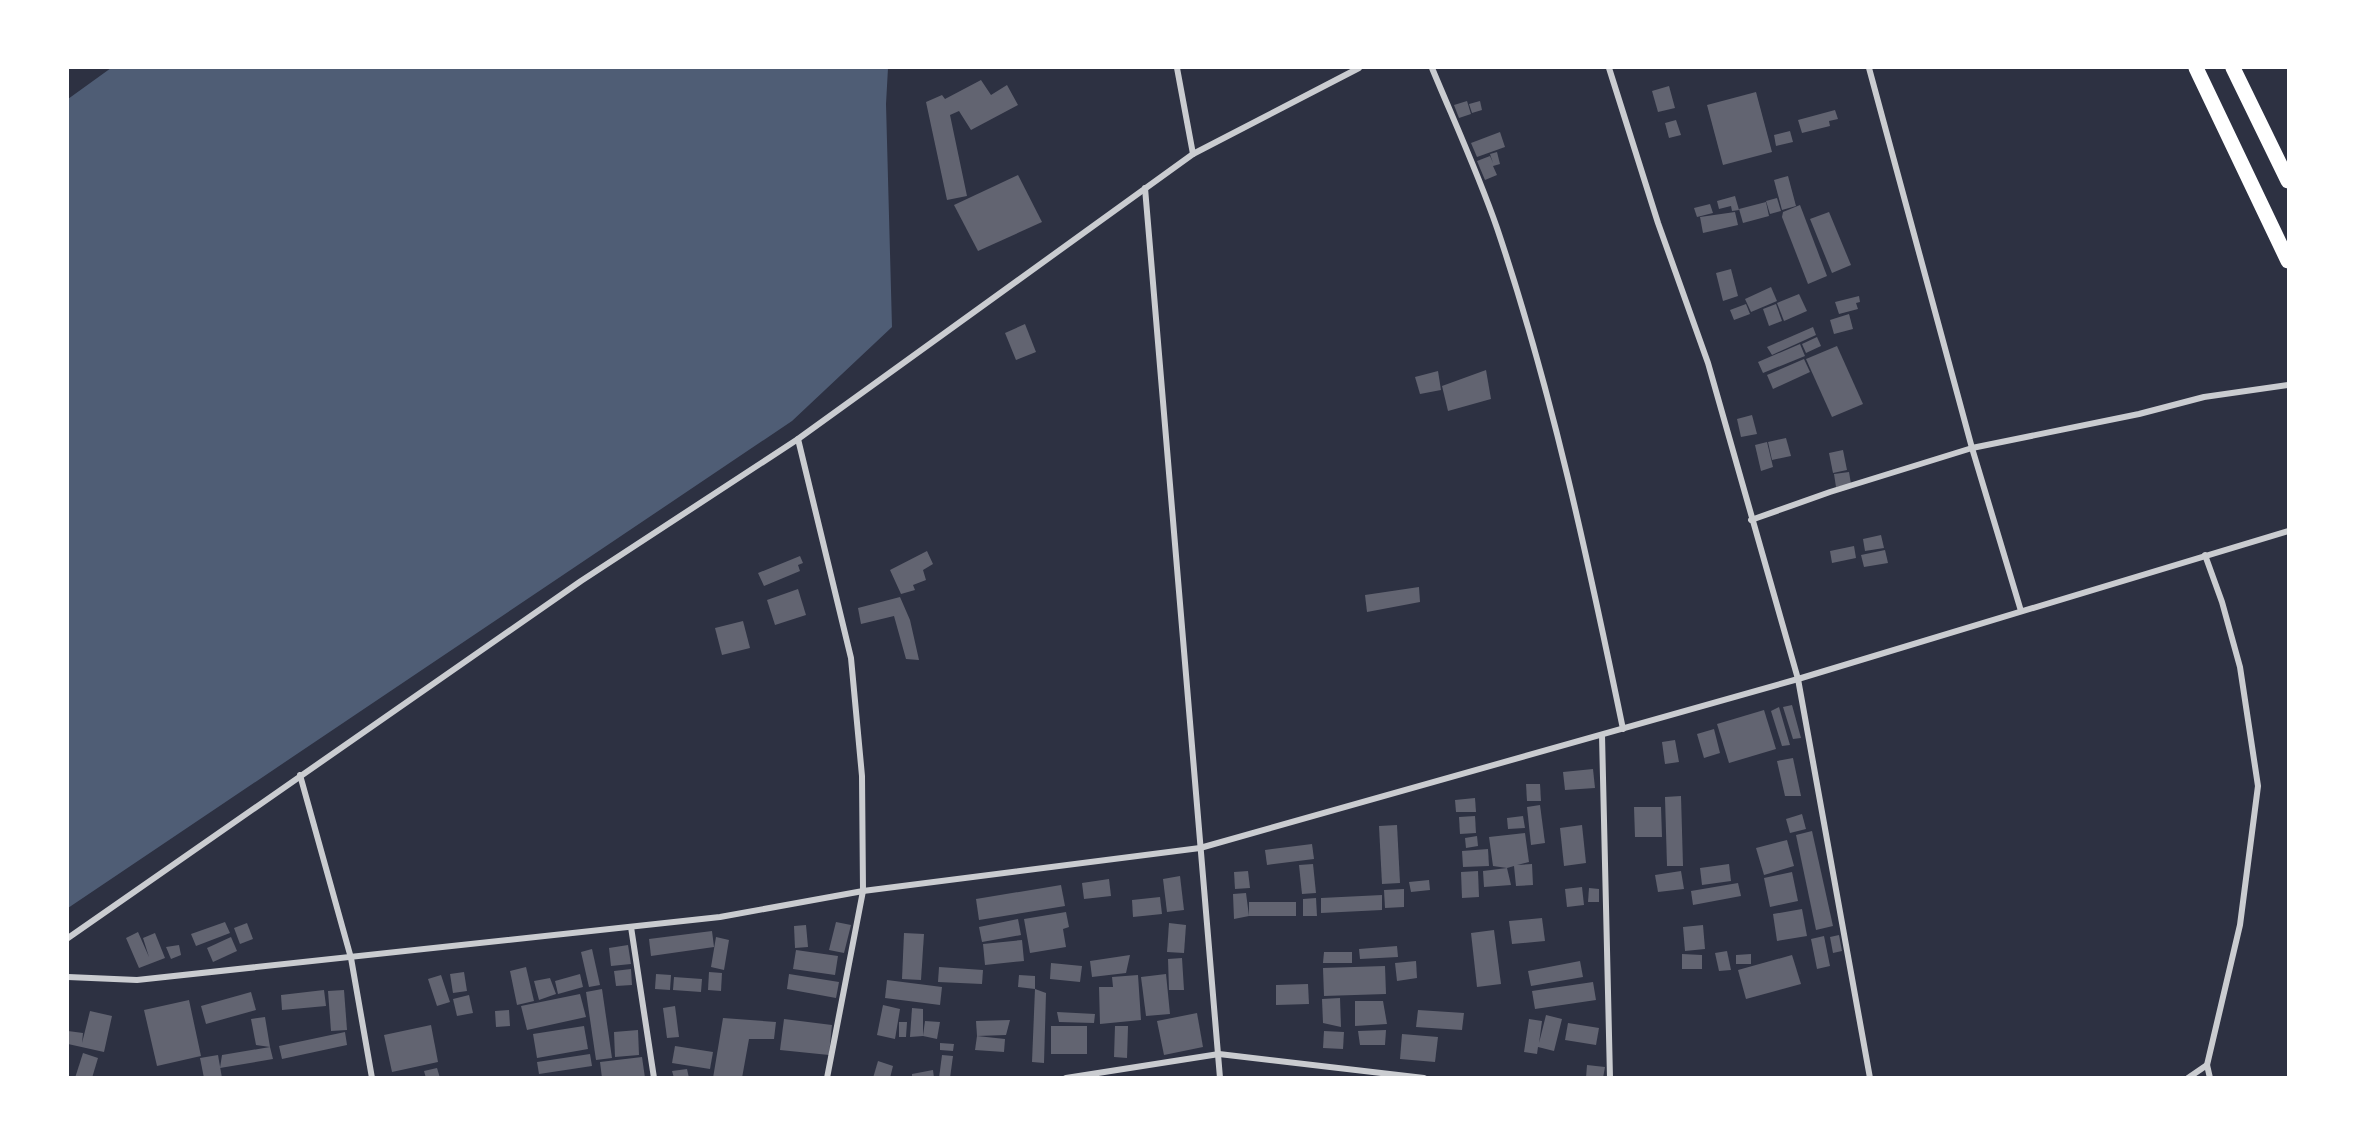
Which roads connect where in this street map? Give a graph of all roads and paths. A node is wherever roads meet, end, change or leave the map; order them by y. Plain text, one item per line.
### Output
1 (1177, 68) edge
2 (1359, 68) edge
3 (1432, 68) edge
4 (1609, 68) edge
5 (1869, 68) edge
6 (2196, 68) edge
7 (2234, 68) edge
8 (1192, 154) junction
9 (2287, 173) edge
10 (1145, 188) junction
11 (2289, 261) edge
12 (2289, 385) edge
13 (798, 439) junction
14 (1972, 448) junction
15 (1751, 520) junction
16 (2289, 531) edge
17 (2205, 555) junction
18 (2021, 611) junction
19 (1798, 679) junction
20 (1623, 729) junction
21 (1602, 735) junction
22 (300, 774) junction
23 (1200, 848) junction
24 (863, 891) junction
25 (631, 927) junction
26 (68, 938) edge
27 (351, 958) junction
28 (68, 976) edge
29 (1219, 1054) junction
30 (2207, 1065) junction
31 (372, 1077) edge
32 (654, 1077) edge
33 (827, 1077) edge
34 (1066, 1077) edge
35 (1220, 1077) edge
36 (1425, 1077) edge
37 (1610, 1077) edge
38 (1870, 1077) edge
39 (2188, 1077) edge
40 (2210, 1077) edge

1 - 8 street
2 - 8 street
3 - 20 street
4 - 15 street
5 - 14 street
6 - 11 main road
7 - 9 main road
8 - 10 street
10 - 13 street
10 - 23 street
12 - 14 street
13 - 22 street
13 - 24 street
14 - 15 street
14 - 18 street
15 - 19 street
16 - 17 street
17 - 18 street
17 - 30 street
18 - 19 street
19 - 20 street
19 - 38 street
20 - 21 street
21 - 23 street
21 - 37 street
22 - 26 street
22 - 27 street
23 - 24 street
23 - 29 street
24 - 25 street
24 - 33 street
25 - 27 street
25 - 32 street
27 - 28 street
27 - 31 street
29 - 34 street
29 - 35 street
29 - 36 street
30 - 39 street
30 - 40 street

